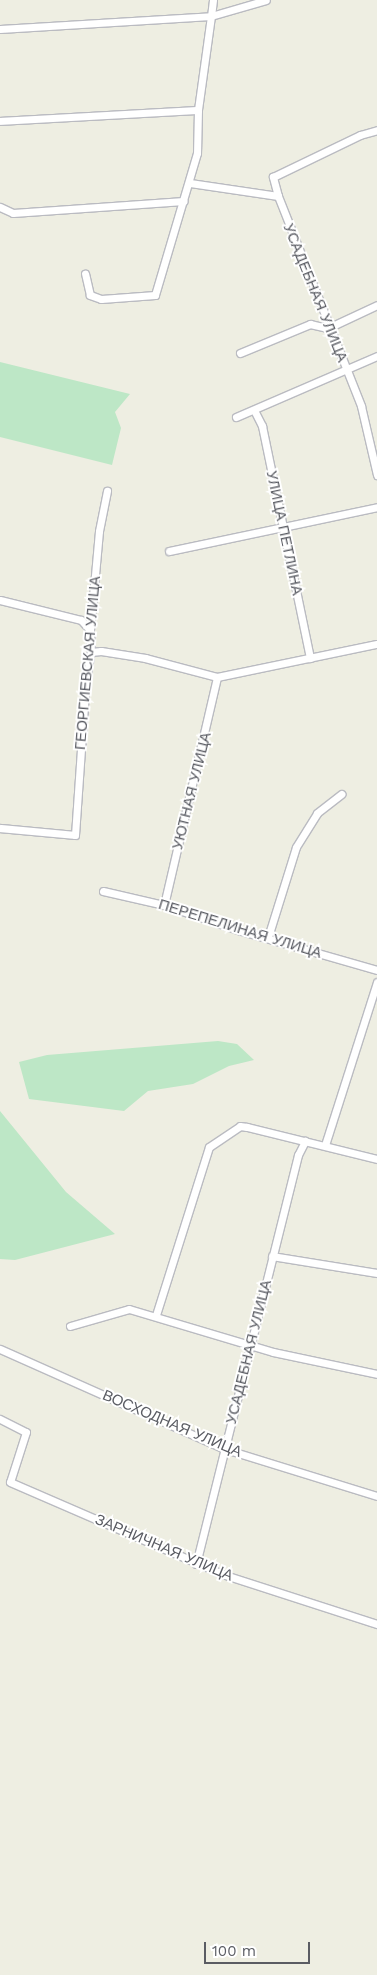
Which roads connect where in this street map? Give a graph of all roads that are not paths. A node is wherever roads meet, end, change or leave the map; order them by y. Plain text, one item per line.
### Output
1 (213, 0) edge
2 (266, 0) edge
3 (210, 16) junction
4 (0, 29) edge
5 (198, 110) junction
6 (0, 121) edge
7 (377, 130) edge
8 (190, 183) junction
9 (278, 196) junction
10 (184, 201) junction
11 (0, 207) edge
12 (86, 274) dead end
13 (377, 305) edge
14 (328, 328) junction
15 (240, 352) dead end
16 (377, 356) edge
17 (346, 369) junction
18 (254, 410) junction
19 (236, 417) dead end
20 (377, 475) edge
21 (107, 491) dead end
22 (377, 507) edge
23 (283, 526) junction
24 (169, 551) dead end
25 (0, 600) edge
26 (90, 630) junction
27 (377, 644) edge
28 (91, 652) junction
29 (310, 658) junction
30 (217, 677) junction
31 (341, 794) dead end
32 (0, 828) edge
33 (103, 890) dead end
34 (164, 904) junction
35 (268, 936) junction
36 (377, 970) edge
37 (377, 982) edge
38 (306, 1141) junction
39 (325, 1145) junction
40 (377, 1159) edge
41 (272, 1256) junction
42 (377, 1273) edge
43 (156, 1315) junction
44 (70, 1326) dead end
45 (252, 1344) junction
46 (0, 1349) edge
47 (377, 1374) edge
48 (0, 1419) edge
49 (225, 1449) junction
50 (377, 1496) edge
51 (196, 1564) junction
52 (377, 1624) edge

1 - 3 street
2 - 3 street
3 - 4 street
3 - 5 street
5 - 6 street
5 - 8 street
7 - 9 street
8 - 9 street
8 - 10 street
9 - 14 street, УСАДЕБНАЯ УЛИЦА
10 - 11 street
10 - 12 street
13 - 14 street
14 - 15 street
14 - 17 street, УСАДЕБНАЯ УЛИЦА
16 - 17 street
17 - 18 street
17 - 20 street, УСАДЕБНАЯ УЛИЦА
18 - 19 street
18 - 23 street, УЛИЦА ПЕТЛИНА
21 - 26 street, ГЕОРГИЕВСКАЯ УЛИЦА
22 - 23 street
23 - 24 street
23 - 29 street, УЛИЦА ПЕТЛИНА
25 - 26 street
26 - 28 street, ГЕОРГИЕВСКАЯ УЛИЦА
27 - 29 street
28 - 30 street
28 - 32 street, ГЕОРГИЕВСКАЯ УЛИЦА
29 - 30 street
30 - 34 street, УЮТНАЯ УЛИЦА
31 - 35 street
33 - 34 street, ПЕРЕПЕЛИНАЯ УЛИЦА
34 - 35 street, ПЕРЕПЕЛИНАЯ УЛИЦА
35 - 36 street, ПЕРЕПЕЛИНАЯ УЛИЦА
37 - 39 street
38 - 39 street
38 - 41 street, УСАДЕБНАЯ УЛИЦА
38 - 43 street
39 - 40 street
41 - 42 street
41 - 45 street, УСАДЕБНАЯ УЛИЦА
43 - 44 street
43 - 45 street
45 - 47 street
45 - 49 street, УСАДЕБНАЯ УЛИЦА
46 - 49 street, ВОСХОДНАЯ УЛИЦА
48 - 51 street, ЗАРНИЧНАЯ УЛИЦА
49 - 50 street, ВОСХОДНАЯ УЛИЦА
49 - 51 street, УСАДЕБНАЯ УЛИЦА
51 - 52 street, ЗАРНИЧНАЯ УЛИЦА

